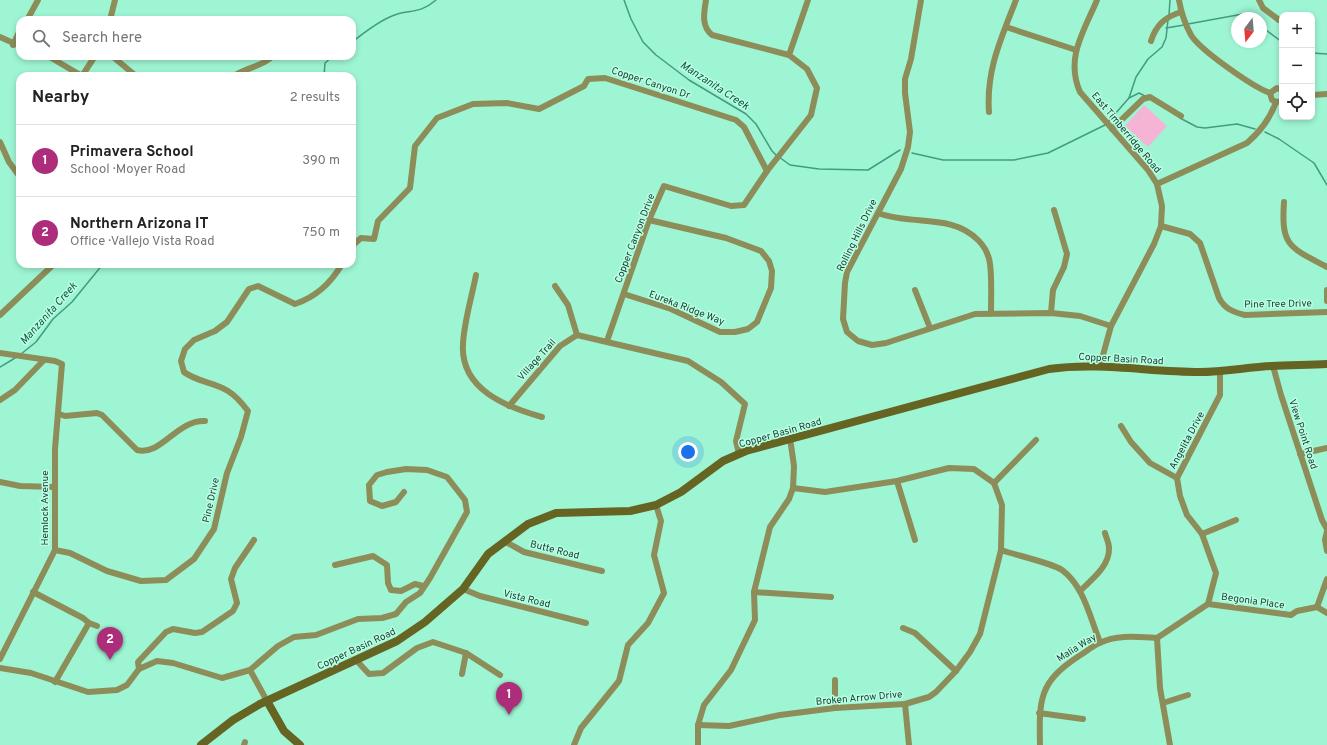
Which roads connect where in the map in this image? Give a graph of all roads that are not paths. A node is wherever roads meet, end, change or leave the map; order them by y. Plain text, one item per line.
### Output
1 (38, 0) edge
2 (115, 0) edge
3 (706, 0) edge
4 (808, 0) edge
5 (921, 0) edge
6 (1016, 0) edge
7 (1097, 0) edge
8 (1180, 0) edge
9 (1259, 0) edge
10 (1181, 12) junction
11 (29, 16) edge
12 (111, 16) edge
13 (1279, 20) dead end
14 (1006, 27) junction
15 (0, 37) edge
16 (16, 38) edge
17 (1151, 41) dead end
18 (13, 44) junction
19 (16, 45) edge
20 (1076, 50) junction
21 (789, 55) junction
22 (55, 60) edge
23 (92, 60) edge
24 (117, 60) edge
25 (269, 60) edge
26 (75, 72) edge
27 (85, 72) edge
28 (131, 72) edge
29 (240, 72) edge
30 (1279, 89) edge
31 (1270, 93) junction
32 (1327, 94) edge
33 (1315, 95) edge
34 (1279, 101) edge
35 (989, 112) dead end
36 (1181, 116) dead end
37 (1110, 127) junction
38 (0, 142) edge
39 (766, 171) junction
40 (16, 172) edge
41 (1157, 184) junction
42 (1284, 202) dead end
43 (1054, 210) dead end
44 (878, 213) junction
45 (649, 220) junction
46 (1161, 226) junction
47 (356, 242) edge
48 (1327, 266) edge
49 (50, 268) edge
50 (340, 268) edge
51 (476, 275) dead end
52 (555, 286) dead end
53 (915, 290) dead end
54 (1327, 290) edge
55 (624, 294) junction
56 (1327, 302) edge
57 (991, 312) junction
58 (1327, 312) edge
59 (1051, 313) junction
60 (0, 315) edge
61 (1111, 326) junction
62 (930, 328) junction
63 (577, 335) junction
64 (607, 341) junction
65 (0, 353) edge
66 (44, 360) junction
67 (1327, 364) edge
68 (1100, 366) junction
69 (1273, 366) junction
70 (1220, 372) junction
71 (0, 400) edge
72 (509, 406) junction
73 (59, 414) junction
74 (542, 417) dead end
75 (205, 421) dead end
76 (1121, 426) dead end
77 (790, 438) junction
78 (1036, 440) dead end
79 (1327, 448) edge
80 (739, 454) junction
81 (1300, 454) junction
82 (1177, 478) junction
83 (897, 481) junction
84 (0, 482) edge
85 (994, 483) junction
86 (54, 487) junction
87 (793, 488) junction
88 (404, 492) dead end
89 (656, 505) junction
90 (1236, 520) dead end
91 (1327, 530) edge
92 (1105, 533) dead end
93 (1202, 534) junction
94 (254, 540) dead end
95 (915, 540) dead end
96 (504, 541) junction
97 (55, 550) junction
98 (1001, 550) junction
99 (1327, 551) edge
100 (334, 565) dead end
101 (602, 571) dead end
102 (1327, 579) edge
103 (424, 586) junction
104 (463, 589) junction
105 (1080, 591) junction
106 (33, 592) junction
107 (754, 592) junction
108 (831, 597) dead end
109 (1208, 604) junction
110 (1317, 607) junction
111 (1327, 613) edge
112 (89, 623) junction
113 (586, 623) dead end
114 (97, 626) dead end
115 (903, 628) dead end
116 (1158, 638) junction
117 (1100, 642) junction
118 (466, 654) junction
119 (0, 659) edge
120 (356, 660) junction
121 (0, 668) edge
122 (139, 669) junction
123 (250, 670) junction
124 (956, 671) junction
125 (462, 674) dead end
126 (500, 675) dead end
127 (835, 680) dead end
128 (55, 682) junction
129 (1188, 694) dead end
130 (267, 701) junction
131 (1163, 703) junction
132 (904, 704) junction
133 (835, 708) junction
134 (1039, 713) junction
135 (1083, 720) dead end
136 (698, 725) junction
137 (201, 745) edge
138 (300, 745) edge
139 (574, 745) edge
140 (698, 745) edge
141 (909, 745) edge
142 (1040, 745) edge
143 (1170, 745) edge

1 - 11 street
2 - 12 street
3 - 21 street
4 - 21 street
5 - 44 street, Rolling Hills Drive
6 - 14 street
7 - 20 street, East Timberridge Road
8 - 10 street
9 - 13 street
10 - 17 street
10 - 31 street
14 - 20 street
14 - 35 street
15 - 18 street
16 - 18 street
18 - 19 street
20 - 37 street, East Timberridge Road
21 - 39 street, Copper Canyon Drive
22 - 26 street
23 - 27 street
24 - 28 street
25 - 29 street
30 - 31 street
31 - 34 street
32 - 33 street
34 - 41 street
36 - 37 street
37 - 41 street, East Timberridge Road
38 - 40 street
39 - 45 street, Copper Canyon Drive
39 - 47 street, Copper Canyon Dr
41 - 46 street, East Timberridge Road
42 - 48 street
43 - 59 street
44 - 57 street
44 - 62 street, Rolling Hills Drive
45 - 55 street, Copper Canyon Drive
45 - 55 street, Eureka Ridge Way
46 - 58 street, Pine Tree Drive
46 - 61 street, East Timberridge Road
49 - 60 street
50 - 97 street, Pine Drive
51 - 72 street
52 - 63 street
53 - 62 street
54 - 56 street
55 - 64 street, Copper Canyon Drive
57 - 59 street, Rolling Hills Drive
57 - 62 street, Rolling Hills Drive
59 - 61 street, Rolling Hills Drive
61 - 68 street, East Timberridge Road
63 - 64 street
63 - 72 street, Village Trail
64 - 80 street
65 - 66 street
66 - 71 street
66 - 73 street, Hemlock Avenue
67 - 69 street, Copper Basin Road
68 - 70 street, Copper Basin Road
68 - 77 street, Copper Basin Road
69 - 70 street, Copper Basin Road
69 - 81 street, View Point Road
70 - 82 street, Angelita Drive
72 - 74 street
73 - 75 street
73 - 86 street, Hemlock Avenue
76 - 82 street
77 - 80 street, Copper Basin Road
77 - 87 street
78 - 85 street
79 - 81 street
80 - 89 street, Copper Basin Road
81 - 91 street, View Point Road
82 - 93 street, Angelita Drive
83 - 85 street
83 - 87 street
83 - 95 street
84 - 86 street
85 - 98 street, Broken Arrow Drive
86 - 97 street, Hemlock Avenue
87 - 107 street
88 - 103 street
89 - 96 street, Copper Basin Road
89 - 139 street
90 - 93 street
91 - 99 street, View Point Road
92 - 105 street
93 - 109 street, Angelita Drive
94 - 122 street
96 - 101 street, Butte Road
96 - 104 street, Copper Basin Road
97 - 106 street, Hemlock Avenue
98 - 105 street
98 - 124 street, Broken Arrow Drive
100 - 103 street
102 - 110 street
103 - 123 street
104 - 113 street, Vista Road
104 - 120 street, Copper Basin Road
105 - 117 street
106 - 112 street
106 - 119 street, Hemlock Avenue
107 - 108 street
107 - 136 street
109 - 110 street, Begonia Place
109 - 116 street
110 - 111 street
112 - 114 street
112 - 128 street
115 - 124 street
116 - 117 street, Malia Way
116 - 131 street
117 - 134 street, Malia Way
118 - 120 street
118 - 125 street
118 - 126 street
120 - 130 street, Copper Basin Road
121 - 128 street
122 - 123 street
122 - 128 street
123 - 130 street
124 - 132 street, Broken Arrow Drive
127 - 133 street
129 - 131 street
130 - 137 street, Copper Basin Road
130 - 138 street
131 - 143 street
132 - 133 street, Broken Arrow Drive
132 - 141 street
133 - 136 street, Broken Arrow Drive
134 - 135 street
134 - 142 street, Malia Way
136 - 140 street

